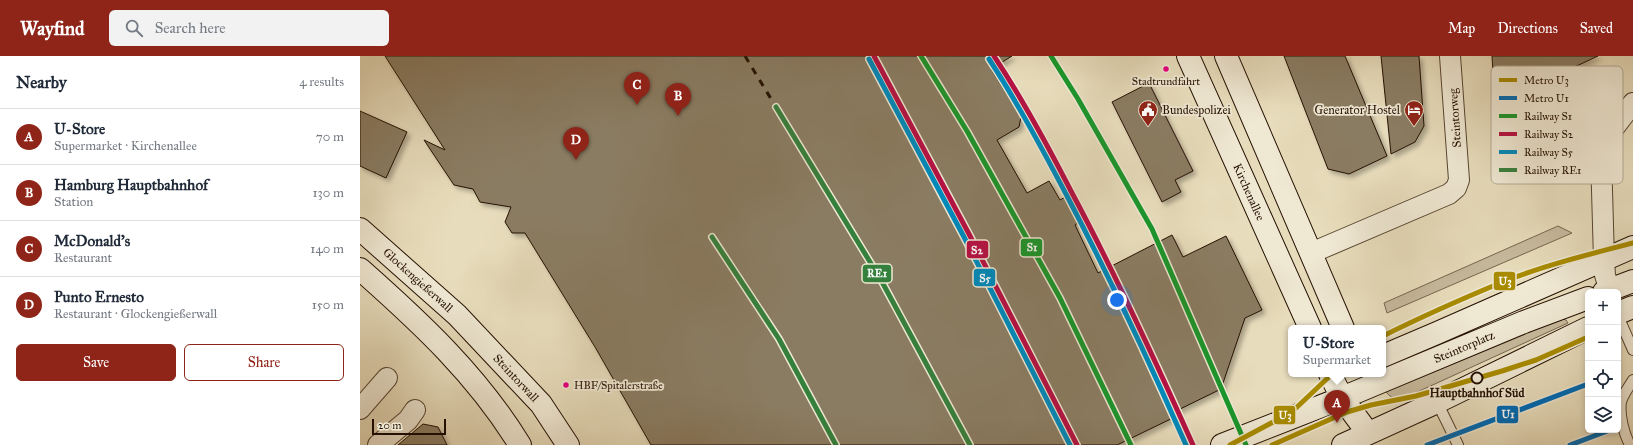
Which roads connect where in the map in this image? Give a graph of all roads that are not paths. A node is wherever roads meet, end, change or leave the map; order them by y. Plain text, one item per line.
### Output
1 (1188, 56) edge
2 (1226, 56) edge
3 (1450, 56) edge
4 (1633, 103) edge
5 (1623, 116) edge
6 (1602, 184) edge
7 (360, 229) edge
8 (1633, 247) edge
9 (1311, 253) junction
10 (1604, 260) junction
11 (360, 269) edge
12 (1633, 281) edge
13 (1608, 289) edge
14 (1613, 289) edge
15 (1585, 299) edge
16 (1633, 307) edge
17 (1621, 313) edge
18 (457, 315) joint
19 (1621, 321) edge
20 (1309, 325) edge
21 (1342, 325) edge
22 (1585, 329) edge
23 (1633, 350) edge
24 (1386, 355) edge
25 (1386, 373) edge
26 (1332, 377) edge
27 (1376, 377) edge
28 (387, 378) dead end
29 (1633, 380) edge
30 (1362, 382) edge
31 (1342, 398) junction
32 (1437, 402) junction
33 (360, 409) edge
34 (415, 410) dead end
35 (1368, 433) junction
36 (378, 445) edge
37 (520, 445) edge
38 (568, 445) edge
39 (1222, 445) edge
40 (1344, 445) edge
41 (1458, 445) edge
42 (1630, 445) edge

1 - 20 main road, Kirchenallee
2 - 9 main road
3 - 9 street, Steintorweg
4 - 5 street
6 - 10 street
7 - 18 main road, Glockengießerwall
8 - 10 main road, Steintorplatz
9 - 21 main road
10 - 13 street
10 - 24 main road, Steintorplatz
11 - 37 main road
12 - 14 main road
15 - 25 main road, Steintorplatz
16 - 17 main road
18 - 38 main road, Steintorwall
19 - 23 lane
22 - 32 main road
26 - 31 main road
27 - 30 main road, Steintorplatz
28 - 33 street
29 - 42 lane
30 - 31 main road, Steintorplatz
30 - 35 main road
31 - 35 main road
31 - 39 main road, Steintorplatz
32 - 35 main road
32 - 41 lane
34 - 36 street
35 - 40 main road

